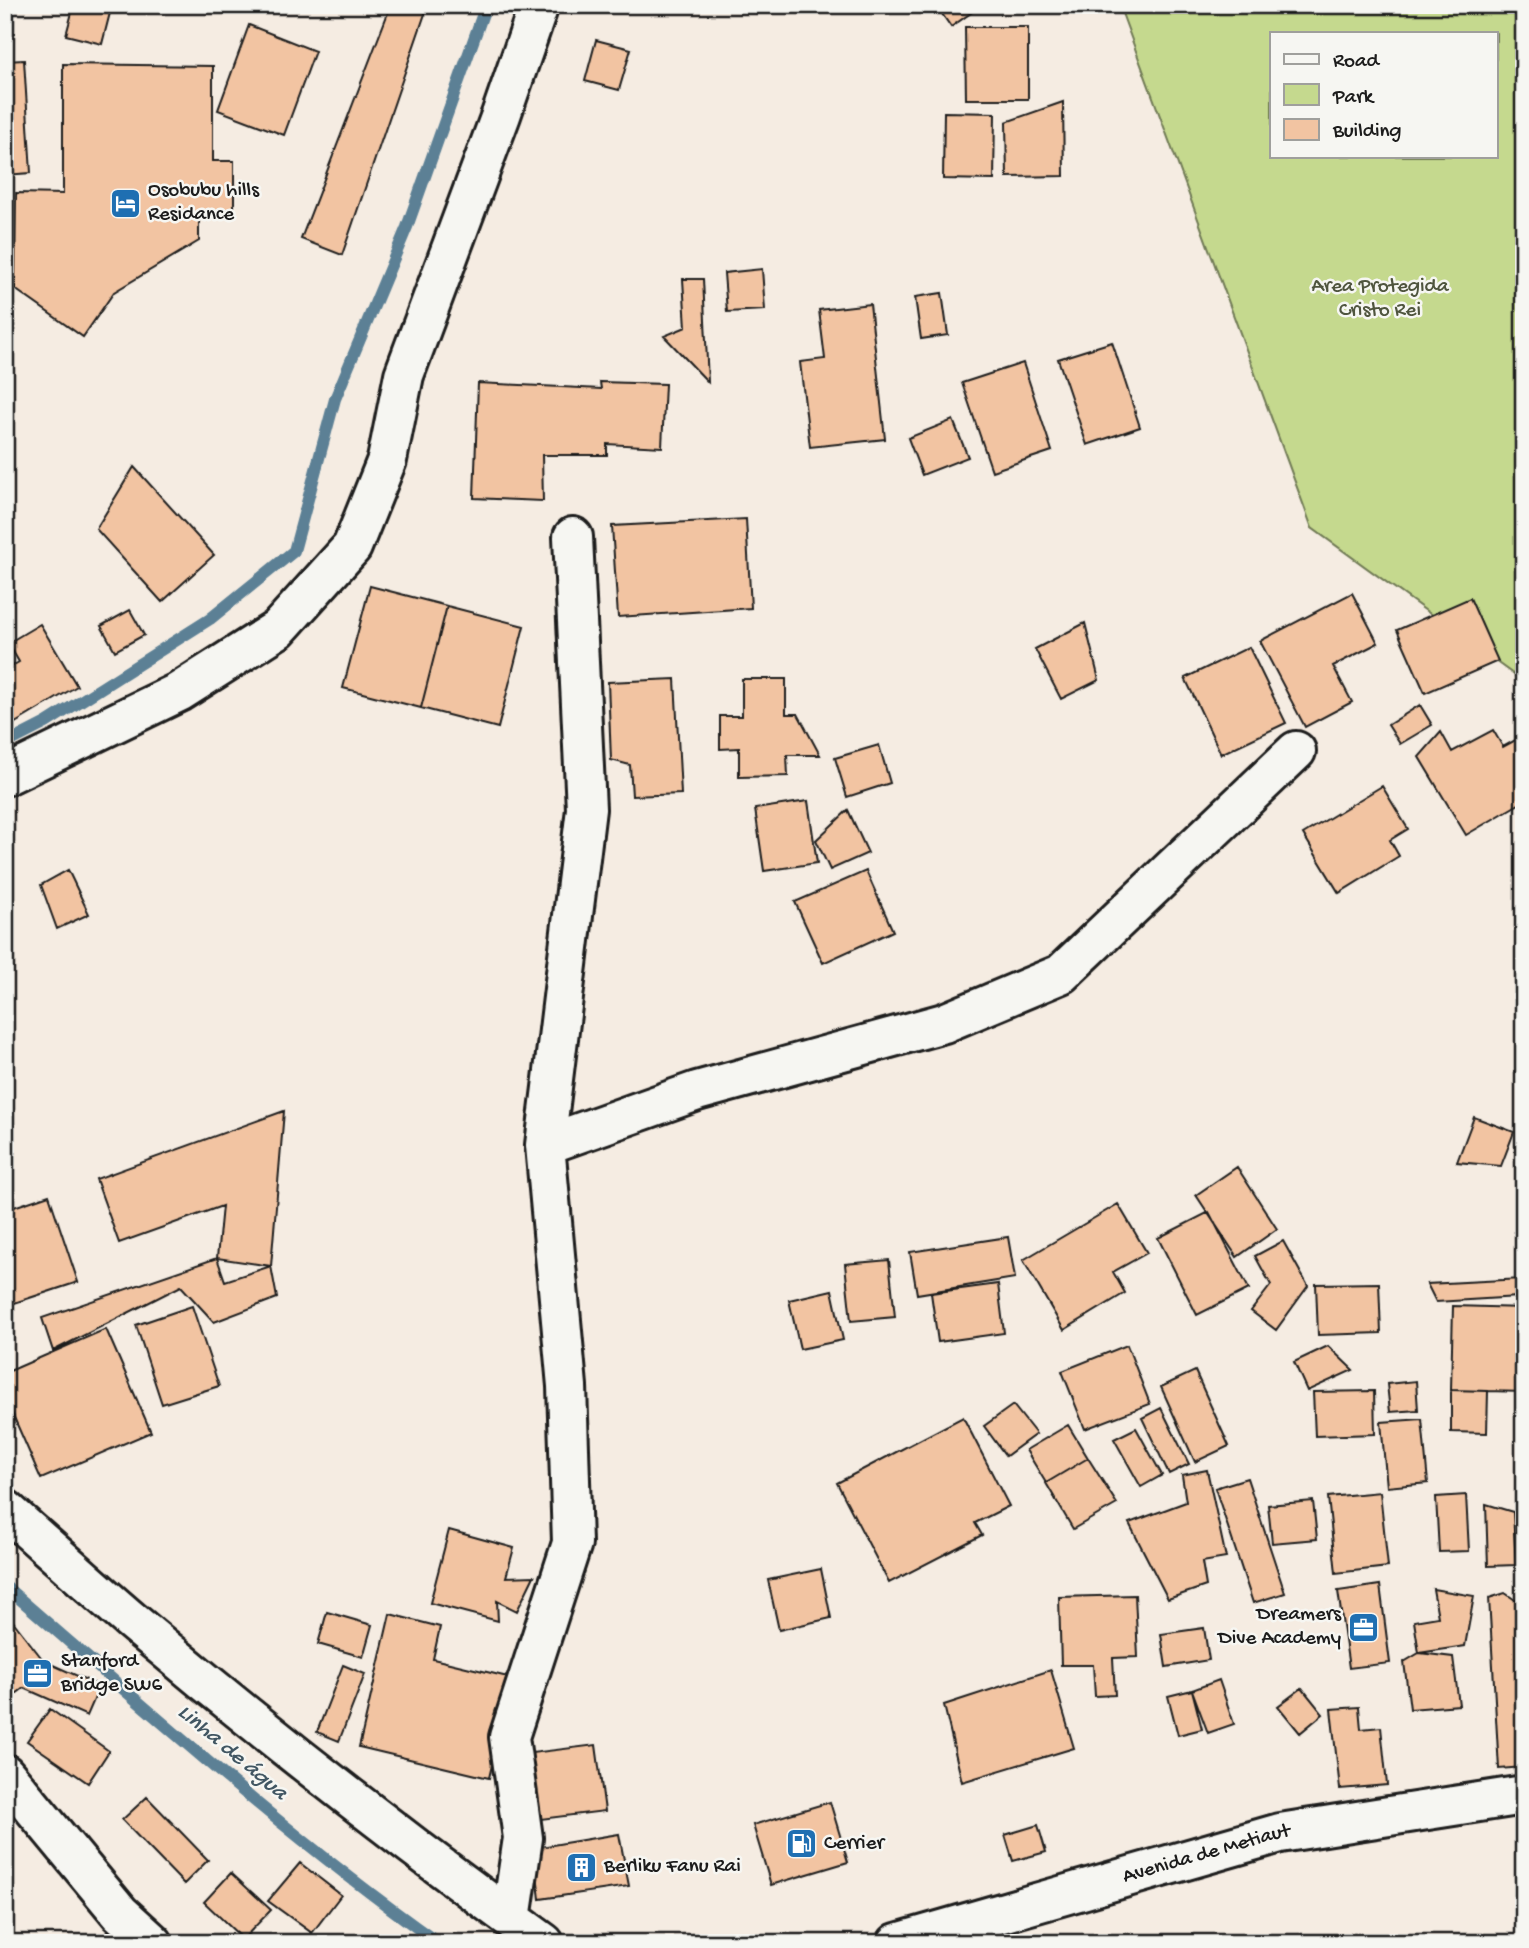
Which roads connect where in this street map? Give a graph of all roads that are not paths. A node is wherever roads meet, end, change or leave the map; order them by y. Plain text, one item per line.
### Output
1 (539, 5) edge
2 (573, 537) dead end
3 (1296, 751) dead end
4 (5, 776) edge
5 (545, 1145) junction
6 (5, 1509) edge
7 (5, 1774) edge
8 (1524, 1795) edge
9 (510, 1919) junction
10 (124, 1928) edge
11 (153, 1943) edge
12 (544, 1943) edge
13 (897, 1943) edge

1 - 4 street
2 - 5 street
3 - 5 street
5 - 9 street
6 - 9 street
7 - 10 street
8 - 13 street, Avenida de Metiaut
9 - 12 street
10 - 11 street

